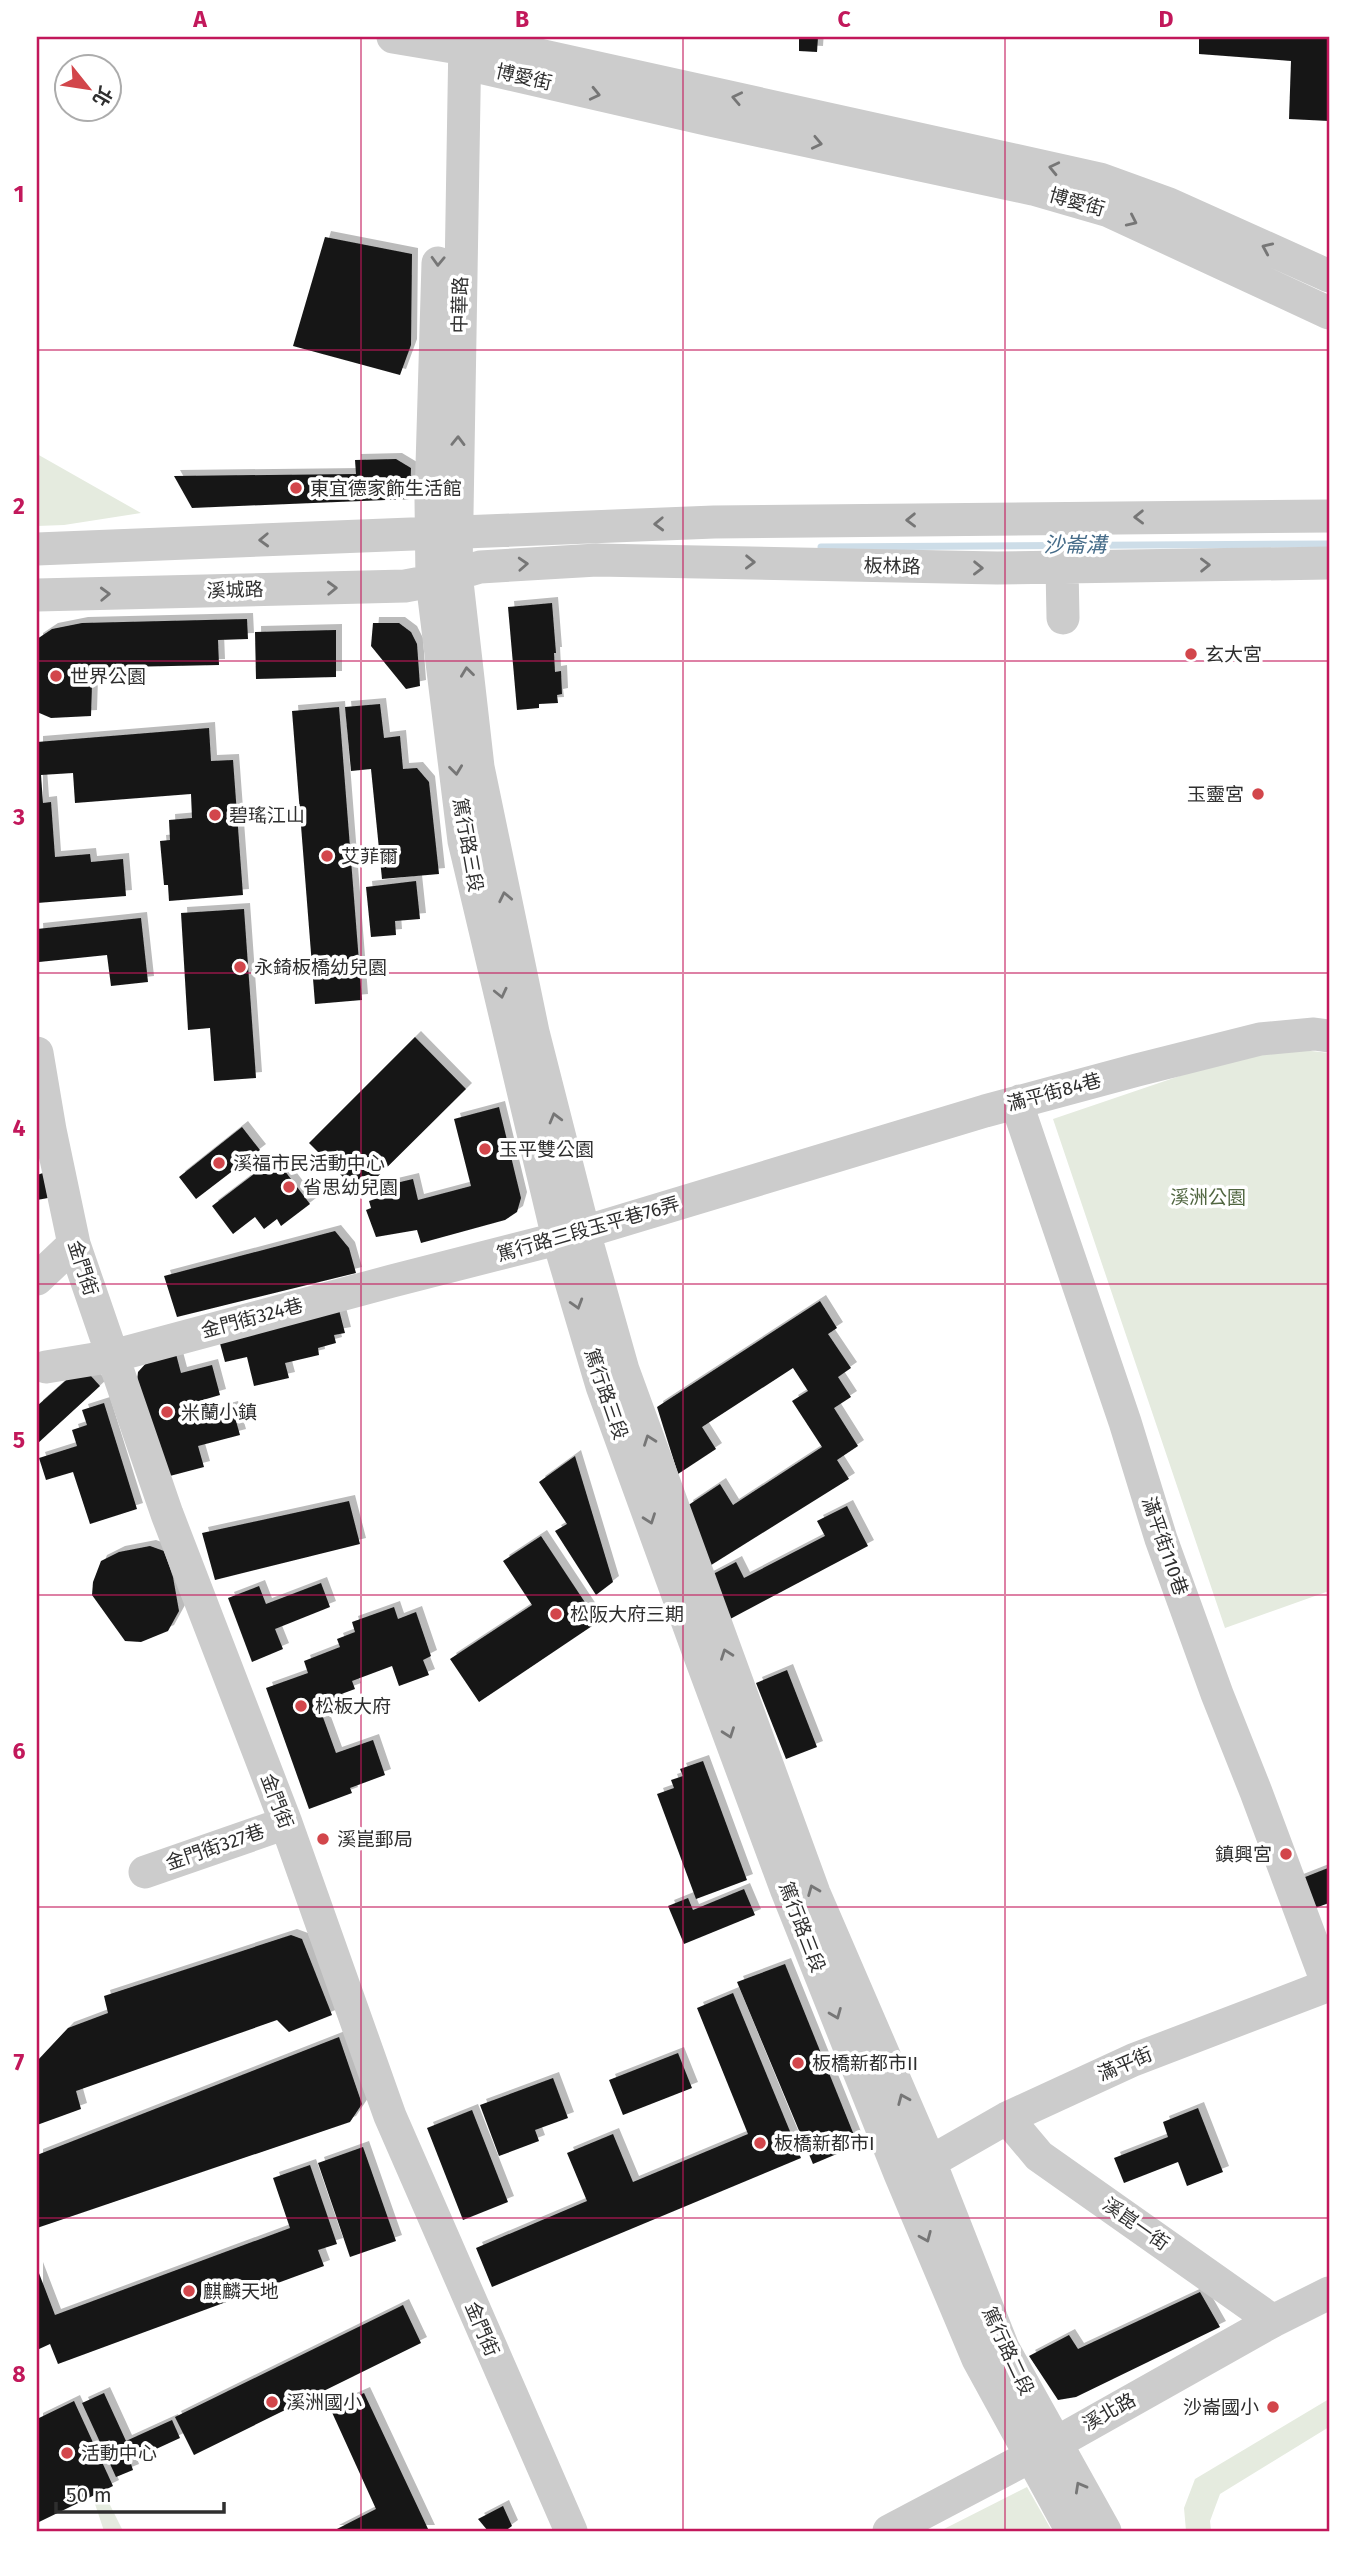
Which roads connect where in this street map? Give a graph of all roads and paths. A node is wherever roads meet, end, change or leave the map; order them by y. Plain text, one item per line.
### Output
1 (393, 37) edge
2 (455, 42) edge
3 (1329, 276) edge
4 (1329, 313) edge
5 (1329, 516) edge
6 (443, 534) junction
7 (37, 549) edge
8 (1329, 563) edge
9 (1062, 567) junction
10 (444, 577) junction
11 (37, 596) edge
12 (1063, 618) dead end
13 (1329, 1037) edge
14 (37, 1053) edge
15 (1020, 1101) junction
16 (783, 1173) joint
17 (571, 1235) junction
18 (74, 1244) junction
19 (37, 1279) edge
20 (392, 1281) joint
21 (113, 1356) junction
22 (46, 1367) dead end
23 (286, 1823) junction
24 (145, 1872) dead end
25 (1329, 1985) edge
26 (1007, 2118) junction
27 (930, 2162) junction
28 (900, 2175) joint
29 (1329, 2293) edge
30 (1273, 2321) junction
31 (1043, 2450) junction
32 (571, 2531) edge
33 (889, 2531) edge
34 (1072, 2531) edge
35 (1105, 2531) edge

1 - 2 street
3 -> 2 street, 博愛街
2 -> 4 street, 博愛街
2 - 6 street, 中華路
5 -> 6 street
6 -> 7 street
6 - 10 street, 中華路
9 -> 8 street, 板林路
10 -> 9 street, 板林路
9 - 12 street
11 -> 10 street, 溪城路
10 - 17 street, 篤行路三段
13 - 15 street, 滿平街84巷
14 - 18 street, 金門街
15 - 16 street, 滿平街84巷
15 - 25 street, 滿平街110巷
16 - 17 street, 篤行路三段玉平巷76弄
17 - 20 street, 篤行路三段玉平巷76弄
27 -> 17 street, 篤行路三段
17 -> 28 street, 篤行路三段
18 - 19 street
18 - 21 street, 金門街
20 - 21 street, 金門街324巷
21 - 22 street, 金門街324巷
21 - 23 street, 金門街
23 - 24 street, 金門街327巷
23 - 32 street, 金門街
25 - 26 street, 滿平街
26 - 27 street, 滿平街
26 - 30 street, 溪崑一街
27 - 31 street, 篤行路二段
28 -> 31 street, 篤行路二段
29 - 30 street, 溪北路
30 - 31 street, 溪北路
31 - 33 street, 溪北路
31 - 34 street, 篤行路二段
35 -> 31 street, 篤行路二段

